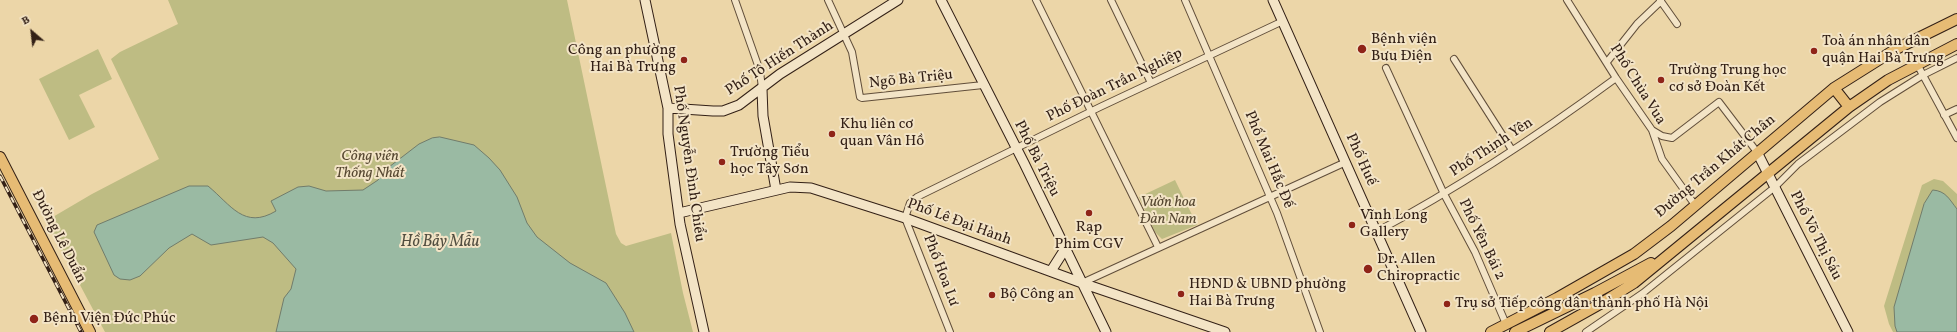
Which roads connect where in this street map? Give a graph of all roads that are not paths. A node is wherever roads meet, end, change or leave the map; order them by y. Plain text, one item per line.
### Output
1 (645, 0) edge
2 (736, 0) edge
3 (828, 0) edge
4 (898, 0) edge
5 (941, 0) edge
6 (1036, 0) edge
7 (1111, 0) edge
8 (1185, 0) edge
9 (1273, 0) edge
10 (1568, 0) edge
11 (1660, 1) edge
12 (1957, 19) edge
13 (1283, 22) junction
14 (1677, 24) dead end
15 (844, 34) junction
16 (1957, 44) edge
17 (1209, 56) junction
18 (1957, 58) edge
19 (1454, 59) dead end
20 (1607, 62) junction
21 (1917, 64) junction
22 (1386, 68) dead end
23 (1923, 75) junction
24 (1616, 78) junction
25 (1151, 83) junction
26 (983, 85) junction
27 (1834, 88) junction
28 (762, 89) junction
29 (1849, 107) junction
30 (668, 108) junction
31 (1957, 109) edge
32 (1091, 112) junction
33 (1944, 115) junction
34 (1652, 130) junction
35 (1957, 138) edge
36 (1016, 148) junction
37 (1512, 150) junction
38 (1757, 152) junction
39 (0, 157) edge
40 (1346, 162) junction
41 (1768, 174) junction
42 (1774, 187) junction
43 (776, 190) junction
44 (1444, 194) junction
45 (1270, 197) junction
46 (1695, 205) junction
47 (679, 213) junction
48 (906, 218) junction
49 (1376, 232) junction
50 (1158, 247) junction
51 (1065, 249) junction
52 (1634, 254) junction
53 (1667, 255) junction
54 (1051, 270) junction
55 (1082, 283) junction
56 (1562, 308) junction
57 (1416, 321) junction
58 (1506, 324) junction
59 (90, 332) edge
60 (704, 332) edge
61 (950, 332) edge
62 (1106, 332) edge
63 (1224, 332) edge
64 (1320, 332) edge
65 (1422, 332) edge
66 (1430, 332) edge
67 (1491, 332) edge
68 (1497, 332) edge
69 (1515, 332) edge
70 (1550, 332) edge
71 (1586, 332) edge
72 (1848, 332) edge

1 - 30 street, Phố Nguyễn Đình Chiểu
2 - 28 street
3 - 15 street
4 - 15 street, Phố Tô Hiến Thành
5 - 26 street, Phố Bà Triệu
6 - 32 street
7 - 25 street
8 - 17 street, Phố Mai Hắc Đế
9 - 13 street, Phố Huế
10 - 20 street, Phố Chùa Vua
11 - 14 street
11 - 20 street
12 - 27 main road, Đường Trần Khát Chân
13 - 17 street, Phố Đoàn Trần Nghiệp
13 - 40 street, Phố Huế
15 - 26 street, Ngõ Bà Triệu
15 - 28 street, Phố Tô Hiến Thành
16 - 21 main road
17 - 25 street, Phố Đoàn Trần Nghiệp
17 - 45 street, Phố Mai Hắc Đế
18 - 23 street
19 - 37 street
20 - 24 street, Phố Chùa Vua
21 - 23 street
21 - 29 main road
22 - 44 street, Phố Yên Bái 2
23 - 33 street
23 - 42 street
24 - 34 street, Phố Chùa Vua
24 - 37 street, Phố Thịnh Yên
25 - 32 street, Phố Đoàn Trần Nghiệp
26 - 36 street, Phố Bà Triệu
27 - 29 main road
27 - 38 main road, Đường Trần Khát Chân
28 - 30 street, Phố Tô Hiến Thành
28 - 43 street
29 - 41 main road
30 - 47 street, Phố Nguyễn Đình Chiểu
31 - 33 street
32 - 36 street, Phố Đoàn Trần Nghiệp
32 - 50 street
33 - 35 street
34 - 38 street
34 - 46 street, Phố Chùa Vua
36 - 48 street, Phố Đoàn Trần Nghiệp
36 - 51 street, Phố Bà Triệu
37 - 44 street, Phố Thịnh Yên
38 - 41 street, Phố Võ Thị Sáu
38 - 46 main road, Đường Trần Khát Chân
39 - 59 main road, Đường Lê Duẩn
40 - 45 street
40 - 49 street, Phố Huế
41 - 42 street, Phố Võ Thị Sáu
41 - 53 main road
42 - 71 street
42 - 72 street, Phố Võ Thị Sáu
43 - 47 street, Phố Lê Đại Hành
43 - 48 street, Phố Lê Đại Hành
44 - 49 street, Phố Thịnh Yên
44 - 58 street, Phố Yên Bái 2
45 - 50 street
45 - 64 street, Phố Mai Hắc Đế
46 - 52 main road, Đường Trần Khát Chân
47 - 60 street, Phố Nguyễn Đình Chiểu
48 - 54 street, Phố Lê Đại Hành
48 - 61 street, Phố Hoa Lư
49 - 57 street, Phố Huế
50 - 55 street
51 - 54 street
51 - 55 street, Phố Bà Triệu
52 - 56 main road
52 - 58 main road, Đường Trần Khát Chân
53 - 56 main road
53 - 70 main road
54 - 55 street, Phố Lê Đại Hành
55 - 62 street, Phố Bà Triệu
55 - 63 street, Phố Lê Đại Hành
56 - 69 main road
57 - 65 street, Phố Huế
57 - 66 street
58 - 67 main road, Đường Trần Khát Chân
58 - 68 main road

